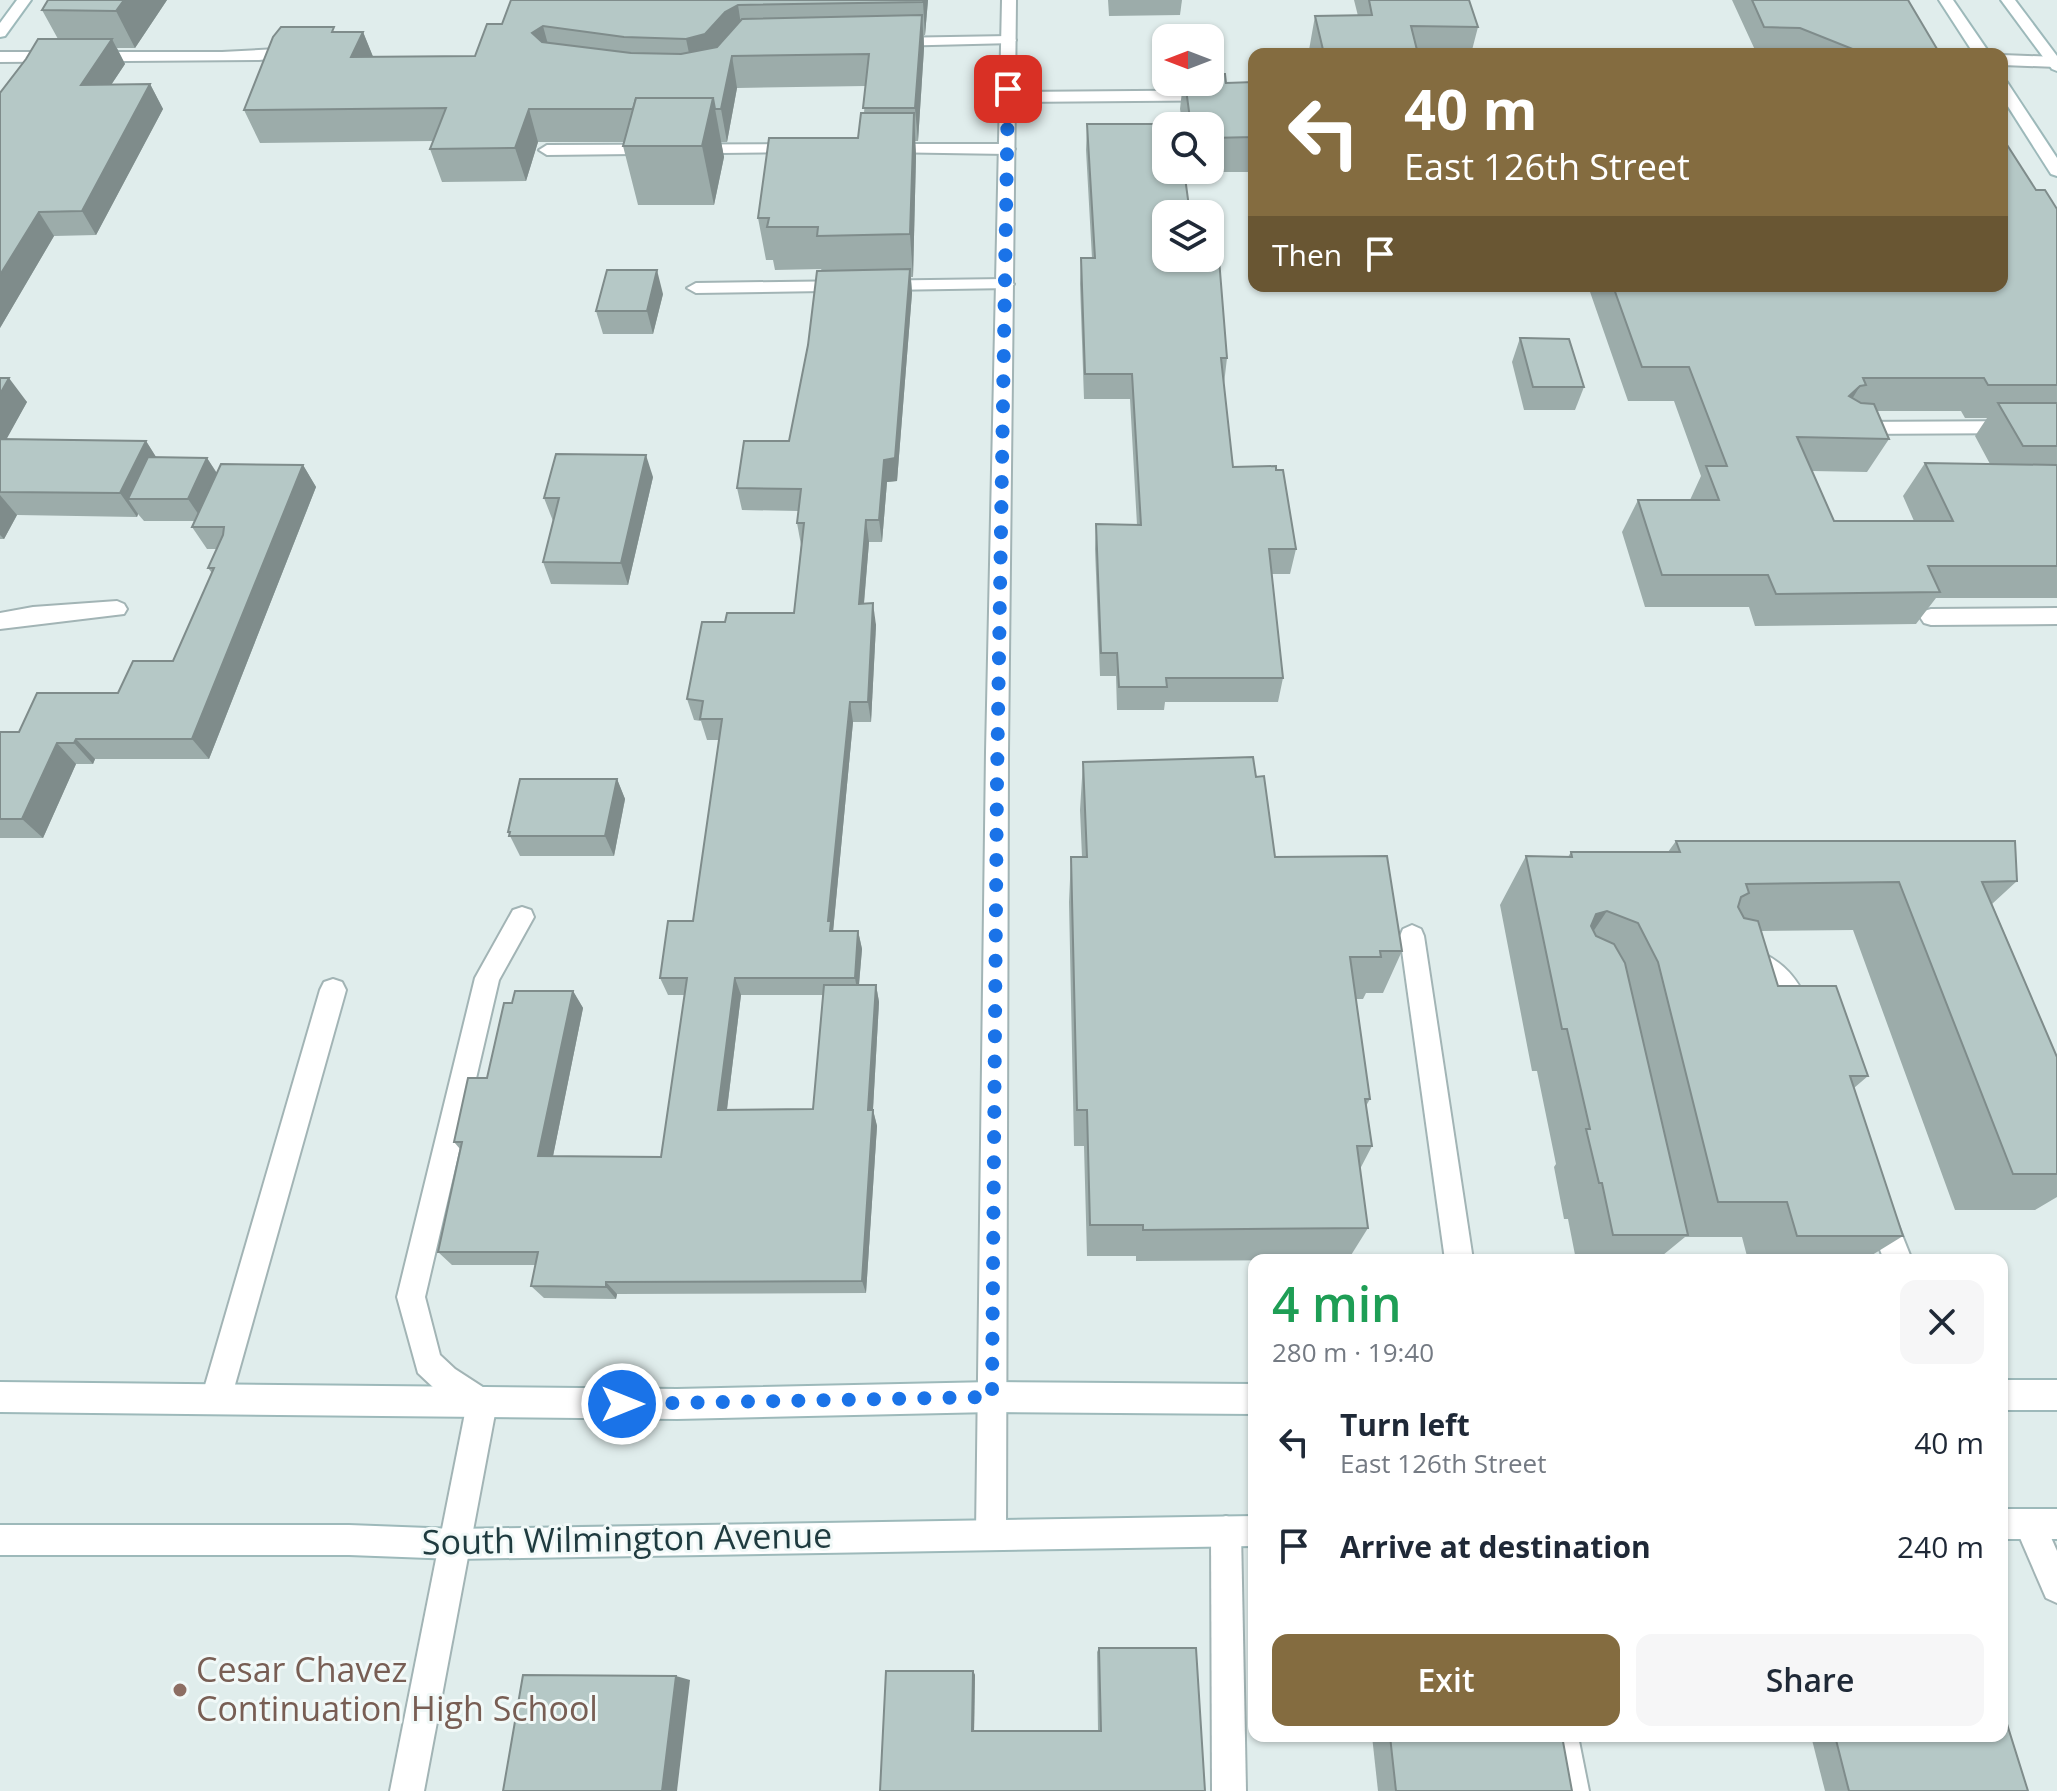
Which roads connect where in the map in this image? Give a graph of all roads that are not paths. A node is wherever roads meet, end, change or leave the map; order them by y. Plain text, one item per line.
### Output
1 (24, 0) edge
2 (1009, 0) edge
3 (1946, 0) edge
4 (2008, 0) edge
5 (0, 33) edge
6 (1009, 40) junction
7 (868, 43) edge
8 (1978, 48) edge
9 (315, 51) edge
10 (0, 57) edge
11 (2008, 60) edge
12 (2056, 61) edge
13 (2008, 94) edge
14 (1248, 95) edge
15 (1008, 97) junction
16 (816, 149) edge
17 (864, 149) edge
18 (1007, 149) junction
19 (547, 150) dead end
20 (2057, 171) edge
21 (1005, 284) junction
22 (696, 288) dead end
23 (2057, 427) edge
24 (1842, 428) edge
25 (117, 609) dead end
26 (2057, 616) edge
27 (1931, 617) edge
28 (0, 621) edge
29 (522, 917) dead end
30 (1412, 936) dead end
31 (1715, 953) edge
32 (333, 990) dead end
33 (1813, 1045) edge
34 (1870, 1188) edge
35 (1458, 1254) edge
36 (1896, 1254) edge
37 (2008, 1395) edge
38 (2057, 1395) edge
39 (0, 1397) edge
40 (992, 1397) junction
41 (216, 1399) junction
42 (1248, 1399) edge
43 (482, 1403) junction
44 (2029, 1524) edge
45 (1240, 1531) edge
46 (991, 1534) junction
47 (0, 1540) edge
48 (455, 1544) junction
49 (2057, 1587) edge
50 (1563, 1742) edge
51 (407, 1791) edge
52 (1229, 1791) edge
53 (1572, 1791) edge

1 - 5 street
2 - 6 street
3 - 8 street
4 - 12 street
6 - 7 street
6 - 15 street
9 - 10 street
11 - 12 street
13 - 20 street
14 - 15 street
15 - 18 street
16 - 19 street
17 - 18 street
18 - 21 street
21 - 22 street
21 - 40 street
23 - 24 street
25 - 28 street
26 - 27 street
29 - 43 street
30 - 35 street
31 - 33 street
32 - 41 street
34 - 36 street
37 - 38 street
39 - 41 street
40 - 42 street
40 - 43 street
40 - 46 street
41 - 43 street
43 - 48 street
44 - 49 street
45 - 46 street, South Wilmington Avenue
45 - 52 street
46 - 48 street, South Wilmington Avenue
47 - 48 street, South Wilmington Avenue
48 - 51 street
50 - 53 street

